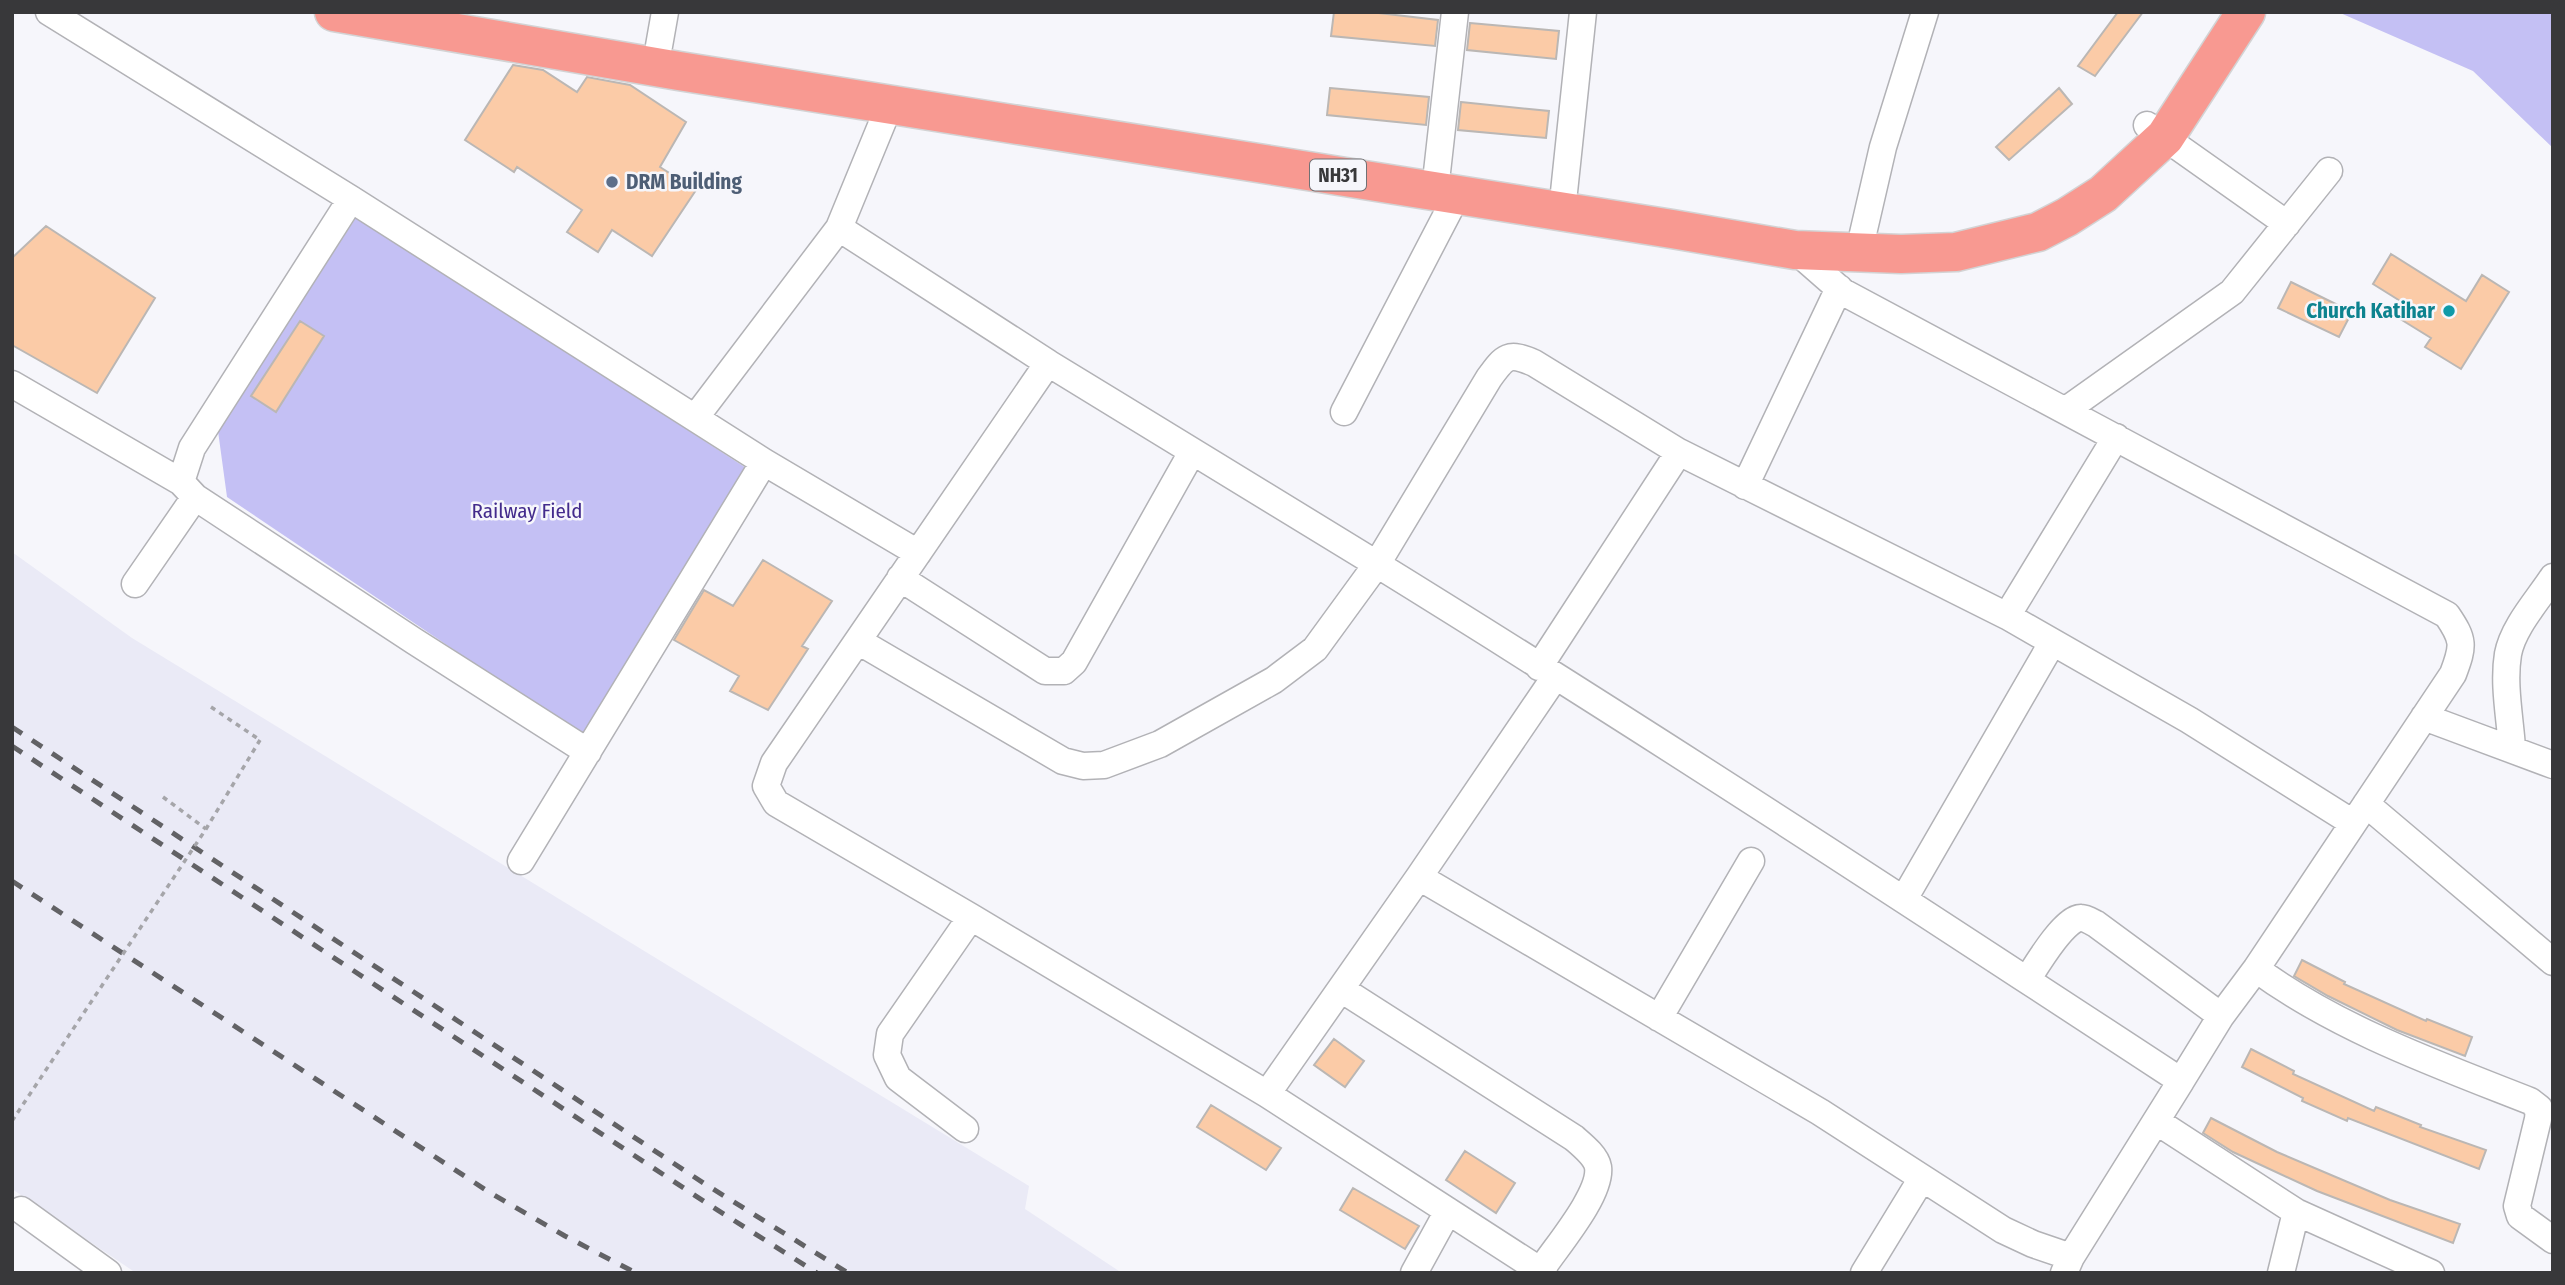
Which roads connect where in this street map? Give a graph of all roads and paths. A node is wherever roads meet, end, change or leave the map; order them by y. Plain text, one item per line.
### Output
1 (49, 12) edge
2 (334, 12) edge
3 (455, 12) edge
4 (1455, 12) edge
5 (1584, 12) edge
6 (1925, 12) edge
7 (2230, 12) edge
8 (2246, 12) edge
9 (662, 29) edge
10 (890, 104) junction
11 (2156, 131) junction
12 (2329, 171) dead end
13 (1447, 183) junction
14 (1564, 192) junction
15 (351, 199) junction
16 (2287, 224) junction
17 (839, 228) junction
18 (1862, 238) junction
19 (1795, 250) junction
20 (1839, 288) junction
21 (1048, 363) junction
22 (12, 384) edge
23 (2066, 410) junction
24 (1344, 412) dead end
25 (695, 418) junction
26 (2116, 437) junction
27 (1192, 452) junction
28 (1679, 452) junction
29 (764, 462) junction
30 (1745, 486) junction
31 (188, 489) junction
32 (918, 553) junction
33 (1377, 564) junction
34 (900, 578) junction
35 (2553, 578) edge
36 (135, 584) dead end
37 (2007, 616) junction
38 (858, 641) junction
39 (2052, 643) junction
40 (1547, 672) junction
41 (211, 707) dead end
42 (2440, 722) junction
43 (2512, 748) junction
44 (589, 752) junction
45 (2553, 765) edge
46 (163, 797) dead end
47 (2371, 816) junction
48 (206, 829) junction
49 (521, 860) dead end
50 (1751, 861) dead end
51 (1419, 877) junction
52 (1904, 899) junction
53 (971, 916) junction
54 (2553, 962) edge
55 (2256, 969) junction
56 (2027, 980) junction
57 (1341, 989) junction
58 (2221, 1016) junction
59 (1658, 1018) junction
60 (2181, 1081) junction
61 (1266, 1094) junction
62 (12, 1121) edge
63 (2156, 1121) junction
64 (965, 1129) dead end
65 (1922, 1178) junction
66 (21, 1210) dead end
67 (1448, 1211) junction
68 (2296, 1212) junction
69 (2553, 1240) edge
70 (2068, 1265) edge
71 (1542, 1272) edge
72 (108, 1273) edge
73 (1413, 1273) edge
74 (1864, 1273) edge
75 (2281, 1273) edge
76 (2431, 1273) edge

1 - 15 street
2 - 10 highway, NH31
3 - 9 highway, NH31
4 - 13 street
5 - 14 street
6 - 18 street
7 - 11 highway, NH31
8 - 11 highway, NH31
9 - 13 highway, NH31
10 - 13 highway, NH31
10 - 17 street
11 - 16 street
11 - 18 highway, NH31
11 - 19 highway, NH31
12 - 16 street
13 - 14 highway, NH31
13 - 19 highway, NH31
13 - 24 street
14 - 18 highway, NH31
15 - 25 street
15 - 31 street
16 - 23 street
17 - 21 street
17 - 25 street
19 - 20 street
20 - 23 street
20 - 30 street
21 - 27 street
21 - 32 street
22 - 31 street
23 - 26 street
25 - 29 street
26 - 37 street
26 - 42 street
27 - 33 street
27 - 34 street
28 - 30 street
28 - 33 street
28 - 40 street
29 - 32 street
29 - 44 street
30 - 37 street
31 - 36 street
31 - 44 street
32 - 34 street
33 - 38 street
33 - 40 street
34 - 38 street
35 - 43 street
37 - 39 street
38 - 53 street
39 - 47 street
39 - 52 street
40 - 51 street
40 - 52 street
41 - 48 path, bridge
42 - 43 street
42 - 47 street
43 - 45 street
44 - 49 street
46 - 48 path
47 - 54 street
47 - 55 street
48 - 62 path, bridge
50 - 59 street
51 - 57 street
51 - 59 street
52 - 56 street
53 - 61 street
53 - 64 street
55 - 58 street
55 - 69 street
56 - 58 street
56 - 60 street
57 - 61 street
57 - 71 street
58 - 60 street
59 - 65 street
60 - 63 street
61 - 67 street
63 - 68 street
63 - 70 street
65 - 70 street
65 - 74 street
66 - 72 street
67 - 71 street
67 - 73 street
68 - 75 street
68 - 76 street

